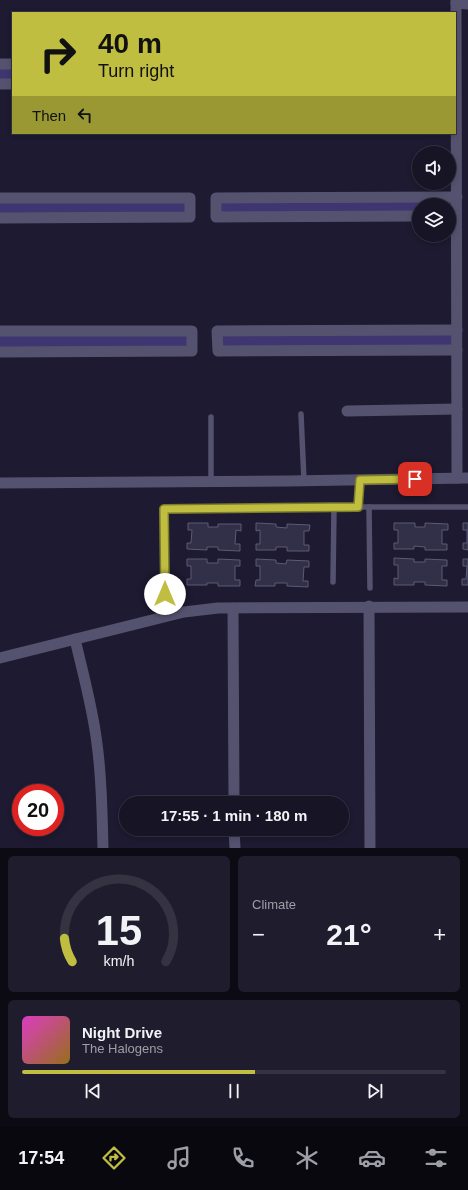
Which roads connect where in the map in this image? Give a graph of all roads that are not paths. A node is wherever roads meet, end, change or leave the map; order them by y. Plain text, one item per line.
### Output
1 (456, 2) edge
2 (468, 4) edge
3 (456, 63) edge
4 (0, 64) edge
5 (12, 64) edge
6 (456, 82) edge
7 (0, 84) edge
8 (12, 84) edge
9 (457, 197) junction
10 (0, 198) edge
11 (456, 202) edge
12 (412, 216) edge
13 (0, 218) edge
14 (454, 242) edge
15 (457, 330) junction
16 (0, 331) edge
17 (457, 350) junction
18 (0, 352) edge
19 (457, 409) junction
20 (347, 411) dead end
21 (301, 414) dead end
22 (211, 417) dead end
23 (463, 478) edge
24 (360, 480) junction
25 (211, 481) junction
26 (304, 481) junction
27 (0, 483) edge
28 (358, 507) junction
29 (369, 507) junction
30 (334, 508) junction
31 (468, 508) edge
32 (333, 582) dead end
33 (370, 588) dead end
34 (165, 594) dead end
35 (369, 606) junction
36 (468, 606) edge
37 (233, 608) junction
38 (75, 639) junction
39 (0, 658) edge
40 (234, 796) edge
41 (234, 836) edge
42 (103, 848) edge
43 (234, 848) edge
44 (370, 848) edge

1 - 2 street
1 - 3 street
3 - 6 street
4 - 5 street
6 - 9 street
7 - 8 street
9 - 11 street
9 - 12 street
10 - 13 street
14 - 15 street
15 - 17 street
15 - 17 street
16 - 18 street
17 - 19 street
19 - 20 street
19 - 23 street
21 - 26 lane
22 - 25 lane
23 - 24 street
24 - 26 street
24 - 28 lane
25 - 26 street
25 - 27 street
28 - 29 lane
28 - 30 lane
29 - 31 lane
29 - 33 lane
30 - 32 lane
30 - 34 lane
35 - 36 street
35 - 37 street
35 - 44 street
37 - 38 street
37 - 40 street
38 - 39 street
38 - 42 street
41 - 43 street

